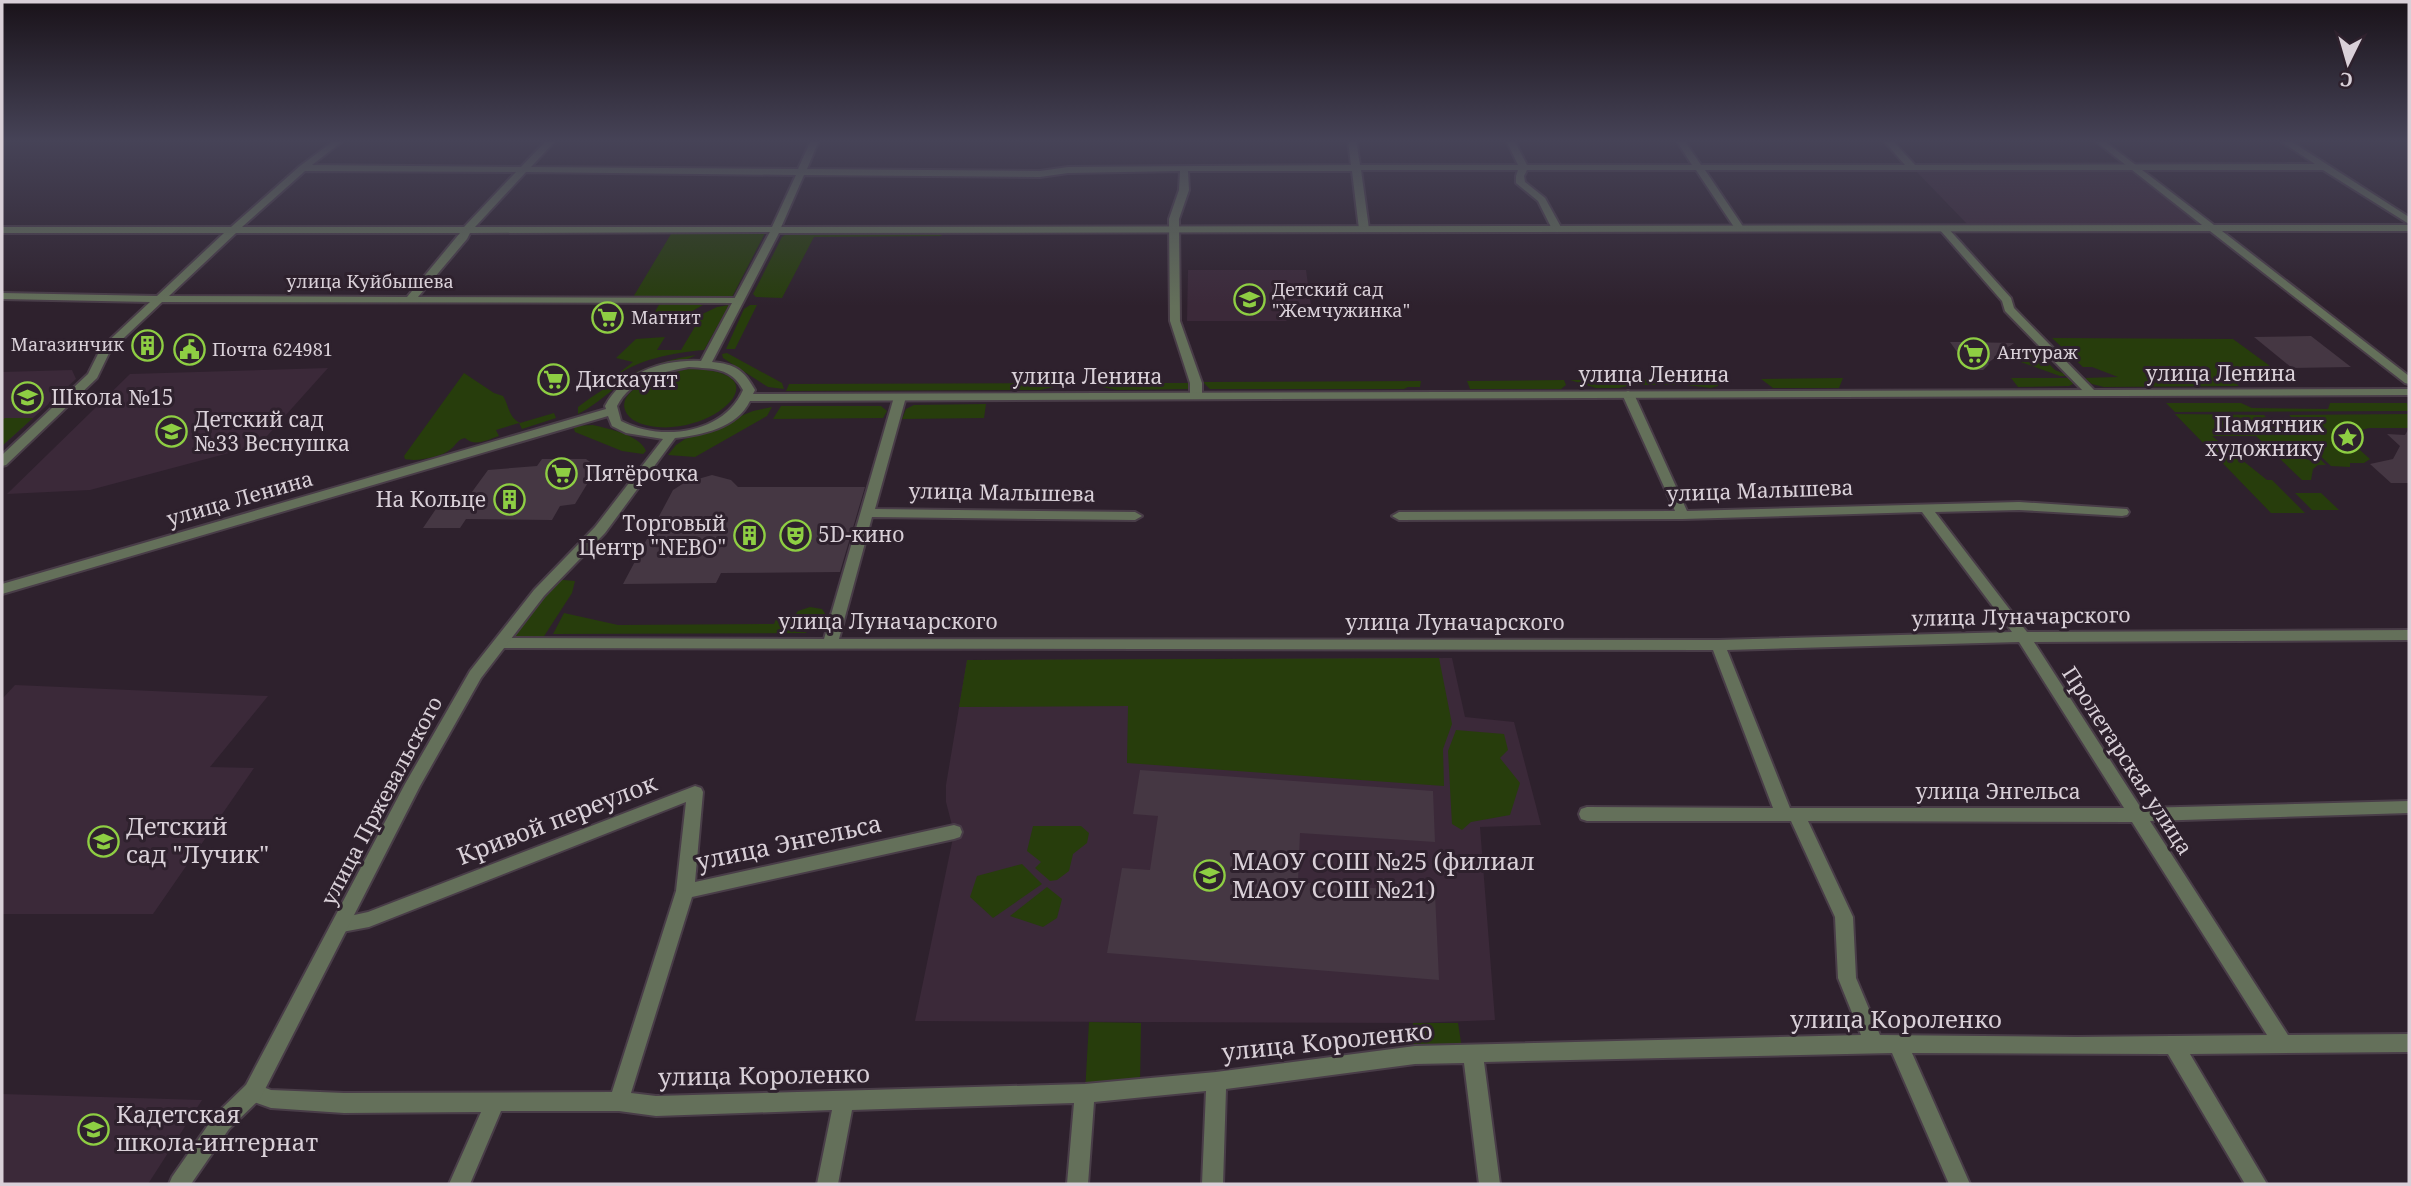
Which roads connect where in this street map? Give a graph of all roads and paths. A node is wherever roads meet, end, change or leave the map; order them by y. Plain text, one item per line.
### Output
1 (272, 195) edge
2 (500, 195) edge
3 (792, 195) edge
4 (1182, 195) edge
5 (1360, 195) edge
6 (1536, 195) edge
7 (1717, 195) edge
8 (2169, 195) edge
9 (2370, 195) edge
10 (2409, 220) edge
11 (1739, 228) junction
12 (1943, 228) junction
13 (2211, 228) junction
14 (2409, 228) edge
15 (1364, 229) junction
16 (1557, 229) junction
17 (2, 230) edge
18 (776, 230) junction
19 (1174, 230) junction
20 (232, 231) junction
21 (465, 232) junction
22 (2, 296) edge
23 (162, 299) junction
24 (410, 300) junction
25 (738, 301) junction
26 (705, 364) junction
27 (2409, 381) edge
28 (2091, 393) junction
29 (2409, 393) edge
30 (1628, 394) junction
31 (1196, 396) junction
32 (900, 397) junction
33 (747, 398) junction
34 (610, 412) junction
35 (671, 436) junction
36 (2, 462) edge
37 (1925, 508) junction
38 (2123, 512) dead end
39 (867, 513) junction
40 (1683, 515) junction
41 (1135, 516) dead end
42 (1398, 516) dead end
43 (2, 589) edge
44 (2409, 635) edge
45 (2023, 637) junction
46 (500, 643) junction
47 (830, 643) junction
48 (1718, 645) junction
49 (2409, 807) edge
50 (1587, 814) dead end
51 (1791, 816) junction
52 (2138, 816) junction
53 (954, 832) dead end
54 (685, 891) junction
55 (342, 923) junction
56 (2409, 1042) edge
57 (1874, 1044) junction
58 (1898, 1044) junction
59 (2283, 1044) junction
60 (2174, 1046) junction
61 (1473, 1055) junction
62 (1216, 1081) junction
63 (253, 1092) junction
64 (1085, 1093) junction
65 (619, 1101) junction
66 (844, 1101) junction
67 (495, 1102) junction
68 (179, 1184) edge
69 (459, 1184) edge
70 (828, 1184) edge
71 (1077, 1184) edge
72 (1213, 1184) edge
73 (1490, 1184) edge
74 (1960, 1184) edge
75 (2258, 1184) edge

1 - 20 street
2 - 21 street
3 - 18 street
4 - 19 street
5 - 15 street
6 - 16 street
7 - 11 street
8 - 13 street
9 - 10 street
11 - 12 street
11 - 16 street
12 - 13 street
12 - 28 street
13 - 14 street
13 - 27 street
15 - 16 street
15 - 19 street
17 - 20 street
18 - 19 street
18 - 21 street
18 - 25 street
19 - 31 street
20 - 21 street
20 - 23 street
21 - 24 street
22 - 23 street, улица Куйбышева
23 - 24 street, улица Куйбышева
23 - 36 street
24 - 25 street, улица Куйбышева
25 - 26 street
26 - 33 street
26 - 34 street
28 - 29 street, улица Ленина
28 - 30 street, улица Ленина
30 - 31 street, улица Ленина
30 - 40 street
31 - 32 street, улица Ленина
32 - 33 street, улица Ленина
32 - 39 street
33 - 35 street
34 - 35 street
34 - 43 street, улица Ленина
35 - 46 street, улица Пржевальского
37 - 38 street, улица Малышева
37 - 40 street, улица Малышева
37 - 45 street, Пролетарская улица
39 - 41 street, улица Малышева
39 - 47 street
40 - 42 street, улица Малышева
44 - 45 street, улица Луначарского
45 - 48 street, улица Луначарского
45 - 52 street, Пролетарская улица
46 - 47 street, улица Луначарского
46 - 55 street, улица Пржевальского
47 - 48 street, улица Луначарского
48 - 51 street
49 - 52 street, улица Энгельса
50 - 51 street, улица Энгельса
51 - 52 street, улица Энгельса
51 - 57 street
52 - 59 street, Пролетарская улица
53 - 54 street, улица Энгельса
54 - 55 street, Кривой переулок
54 - 65 street, улица Энгельса
55 - 63 street, улица Пржевальского
56 - 59 street, улица Короленко
57 - 58 street, улица Короленко
57 - 61 street, улица Короленко
58 - 60 street, улица Короленко
58 - 74 street
59 - 60 street, улица Короленко
60 - 75 street
61 - 62 street, улица Короленко
61 - 73 street
62 - 64 street, улица Короленко
62 - 72 street
63 - 67 street, улица Короленко
63 - 68 street, улица Пржевальского
64 - 66 street, улица Короленко
64 - 71 street
65 - 66 street, улица Короленко
65 - 67 street, улица Короленко
66 - 70 street
67 - 69 street

